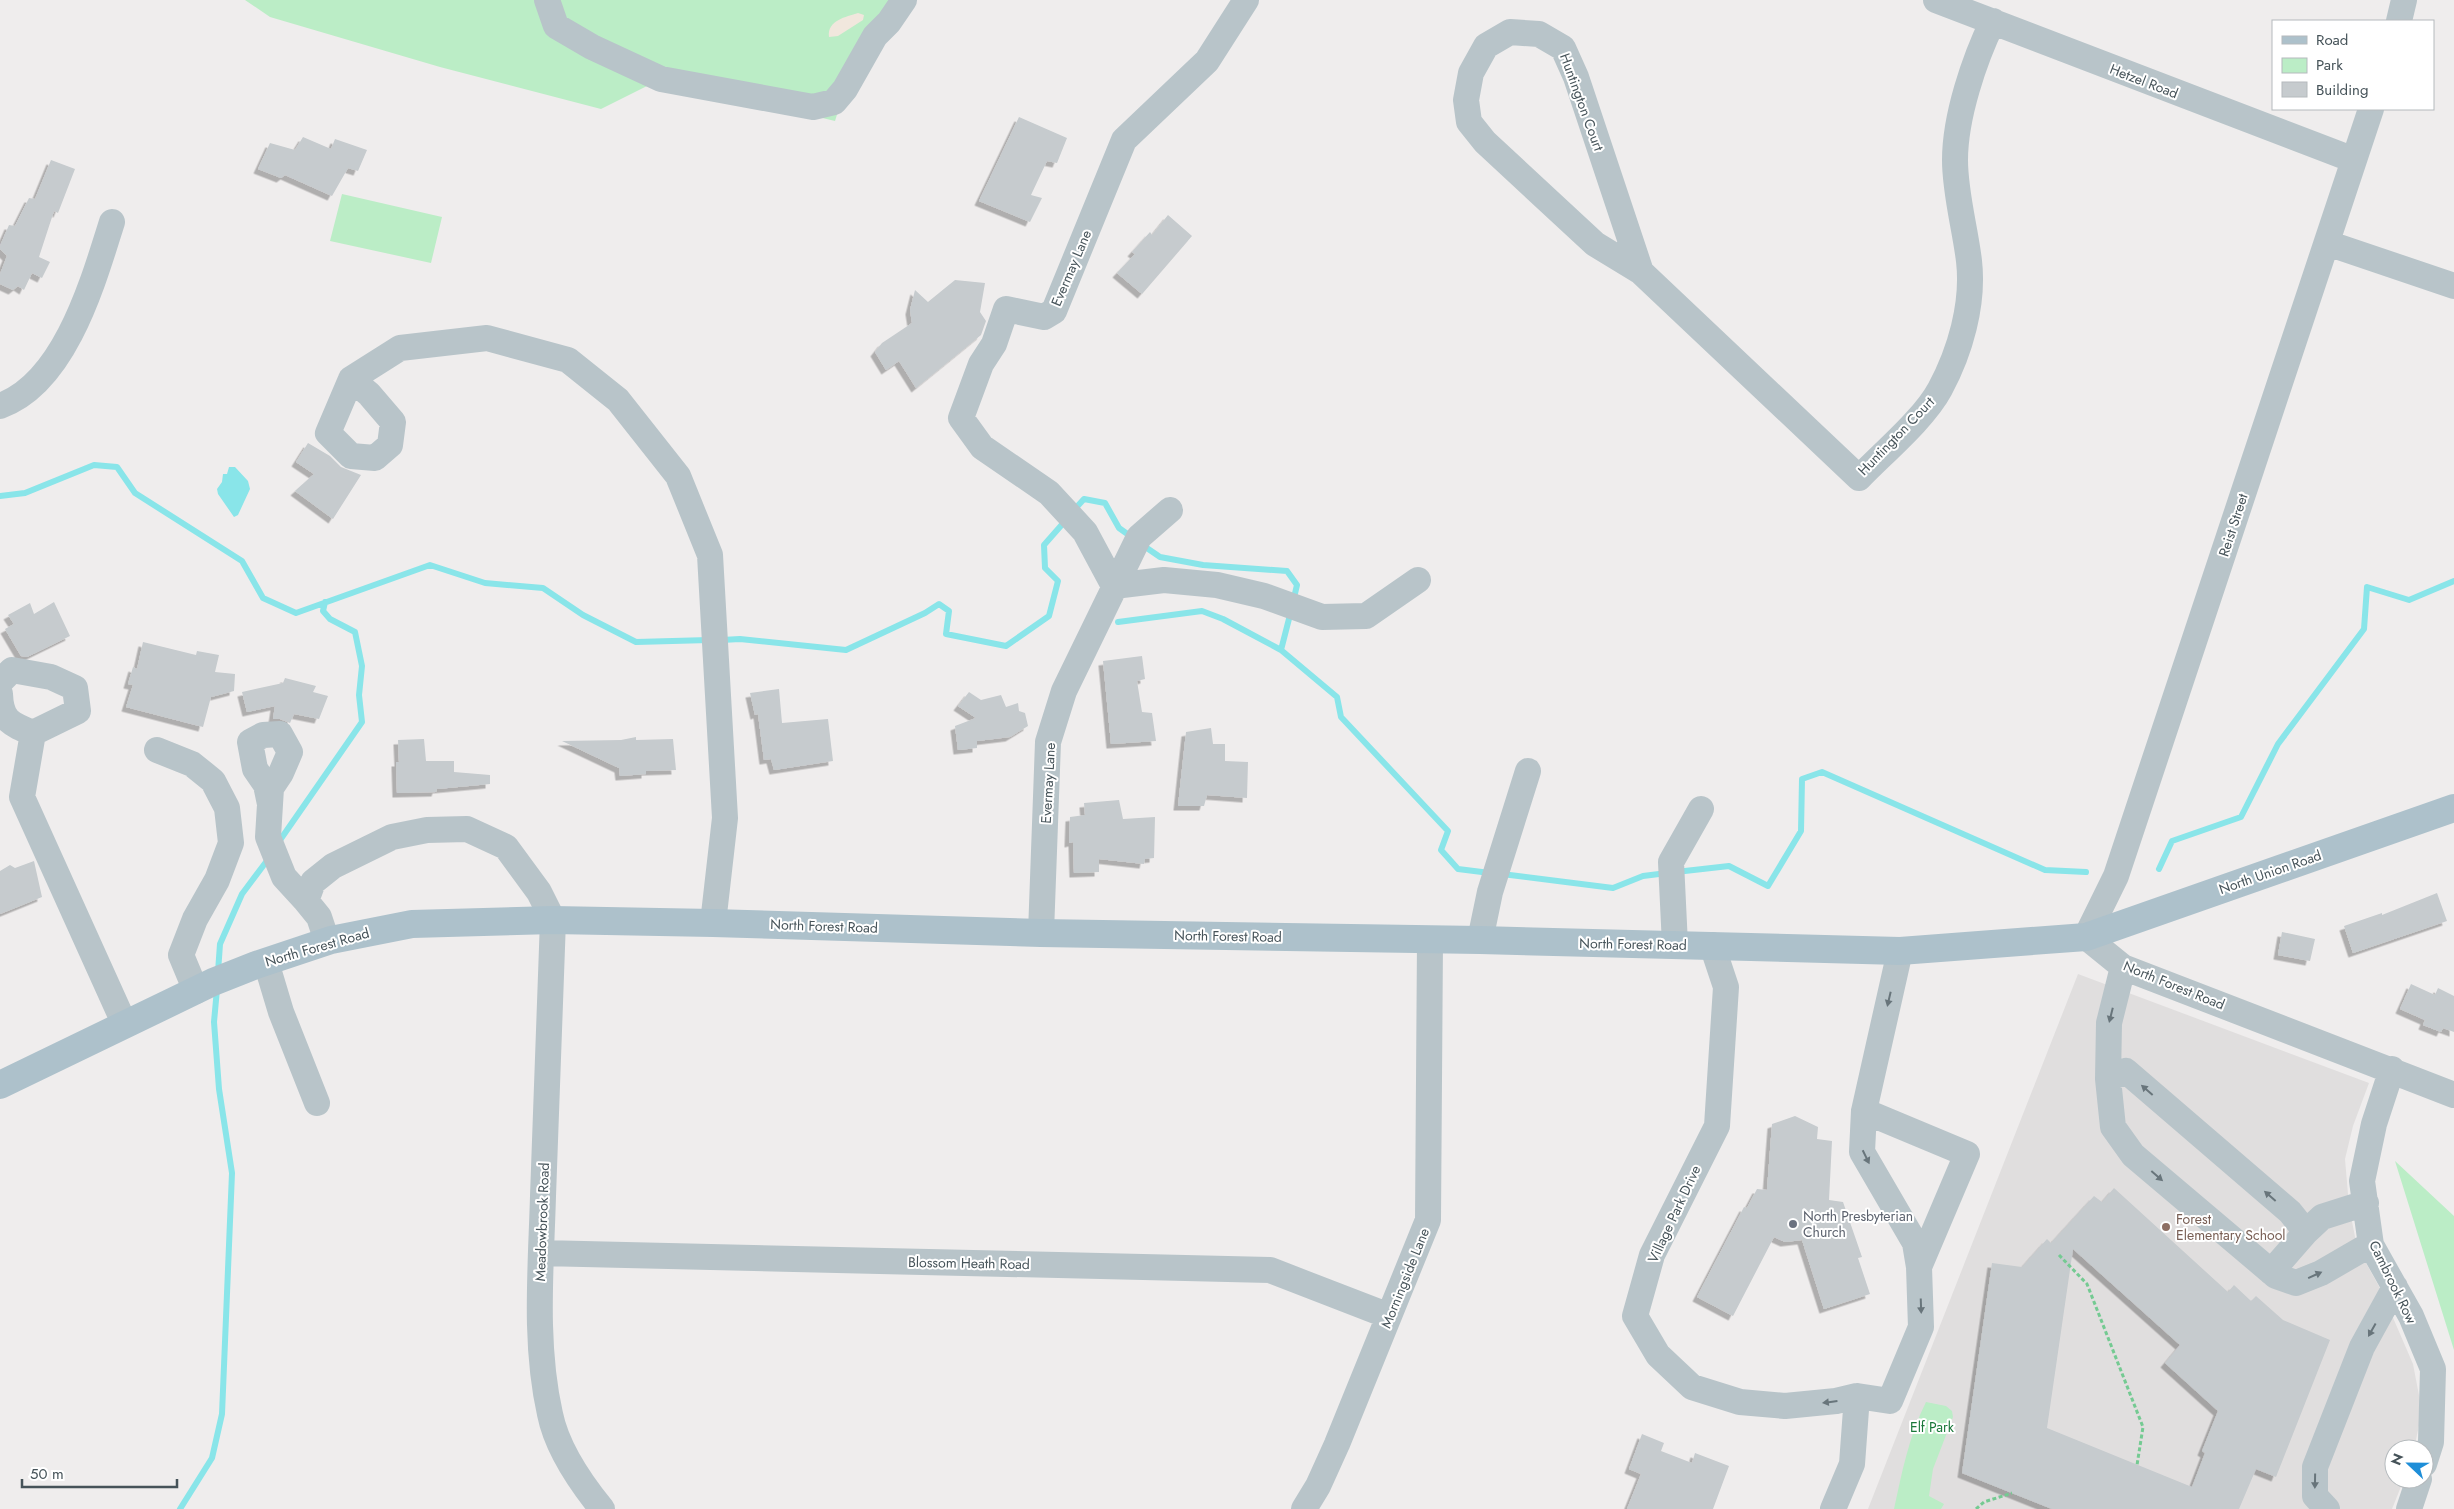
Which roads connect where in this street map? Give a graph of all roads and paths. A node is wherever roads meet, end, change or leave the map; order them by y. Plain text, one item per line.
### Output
1 (548, 0) edge
2 (904, 0) edge
3 (1246, 0) edge
4 (1936, 0) edge
5 (2404, 0) edge
6 (2399, 20) edge
7 (1993, 21) junction
8 (2371, 110) edge
9 (2354, 160) junction
10 (112, 222) dead end
11 (2327, 243) junction
12 (1641, 272) junction
13 (2454, 286) edge
14 (351, 379) dead end
15 (0, 406) edge
16 (1170, 510) dead end
17 (1418, 580) dead end
18 (1114, 586) junction
19 (0, 682) edge
20 (0, 694) edge
21 (33, 732) junction
22 (157, 750) dead end
23 (1528, 771) dead end
24 (270, 804) dead end
25 (2454, 808) edge
26 (1701, 809) dead end
27 (306, 901) junction
28 (553, 920) junction
29 (713, 922) junction
30 (1041, 933) junction
31 (2086, 937) junction
32 (1430, 940) junction
33 (1480, 940) junction
34 (327, 942) junction
35 (1675, 945) junction
36 (1712, 946) junction
37 (1900, 951) junction
38 (266, 962) junction
39 (2123, 967) junction
40 (196, 990) junction
41 (126, 1025) junction
42 (2392, 1069) junction
43 (2108, 1079) junction
44 (0, 1085) edge
45 (2454, 1095) edge
46 (317, 1103) dead end
47 (1864, 1111) junction
48 (2366, 1203) junction
49 (2306, 1232) junction
50 (2371, 1244) junction
51 (541, 1253) junction
52 (2059, 1255) dead end
53 (1919, 1267) junction
54 (2271, 1272) junction
55 (2395, 1287) junction
56 (1389, 1316) junction
57 (1858, 1396) junction
58 (2431, 1439) edge
59 (2137, 1465) dead end
60 (2416, 1489) edge
61 (2012, 1493) dead end
62 (602, 1509) edge
63 (1304, 1509) edge
64 (1832, 1509) edge
65 (1976, 1509) edge
66 (2327, 1509) edge
67 (2409, 1509) edge

1 - 2 street
3 - 18 street, Evermay Lane
4 - 7 street, Hetzel Road
5 - 6 street
7 - 9 street, Hetzel Road
7 - 12 street, Huntington Court
8 - 9 street, Reist Street
9 - 11 street, Reist Street
10 - 15 street
11 - 13 street
11 - 31 street, Reist Street
12 - 12 street, Huntington Court
14 - 29 street
16 - 18 street, Evermay Lane
17 - 18 street
18 - 30 street, Evermay Lane
19 - 21 street
20 - 21 street
21 - 41 street
22 - 40 street
23 - 33 street
24 - 27 street
25 - 31 main road, North Union Road
26 - 35 street
27 - 28 street
27 - 34 street
28 - 29 main road, North Forest Road
28 - 34 main road, North Forest Road
28 - 51 street, Meadowbrook Road
29 - 30 main road, North Forest Road
30 - 32 main road, North Forest Road
31 - 37 main road, North Forest Road
31 - 39 street, North Forest Road
32 - 33 main road, North Forest Road
32 - 56 street, Morningside Lane
33 - 35 main road, North Forest Road
34 - 38 main road, North Forest Road
35 - 36 main road, North Forest Road
36 - 37 main road, North Forest Road
57 -> 36 street, Village Park Drive
37 -> 47 street, Village Park Drive
38 - 40 main road, North Forest Road
38 - 46 street
39 - 42 street, North Forest Road
39 -> 43 street
40 - 41 main road, North Forest Road
41 - 44 main road, North Forest Road
42 - 45 street, North Forest Road
42 - 48 street, Cambrook Row
49 -> 43 street
43 -> 54 street
47 -> 53 street, Village Park Drive
47 - 53 street
48 - 49 street
48 - 50 street, Cambrook Row
49 - 54 street
54 -> 50 street
50 - 55 street, Cambrook Row
51 - 56 street, Blossom Heath Road
51 - 62 street, Meadowbrook Road
52 - 59 path
53 -> 57 street, Village Park Drive
55 - 58 street, Cambrook Row
55 -> 66 street
56 - 63 street, Morningside Lane
57 - 64 street
60 - 67 street
61 - 65 path

